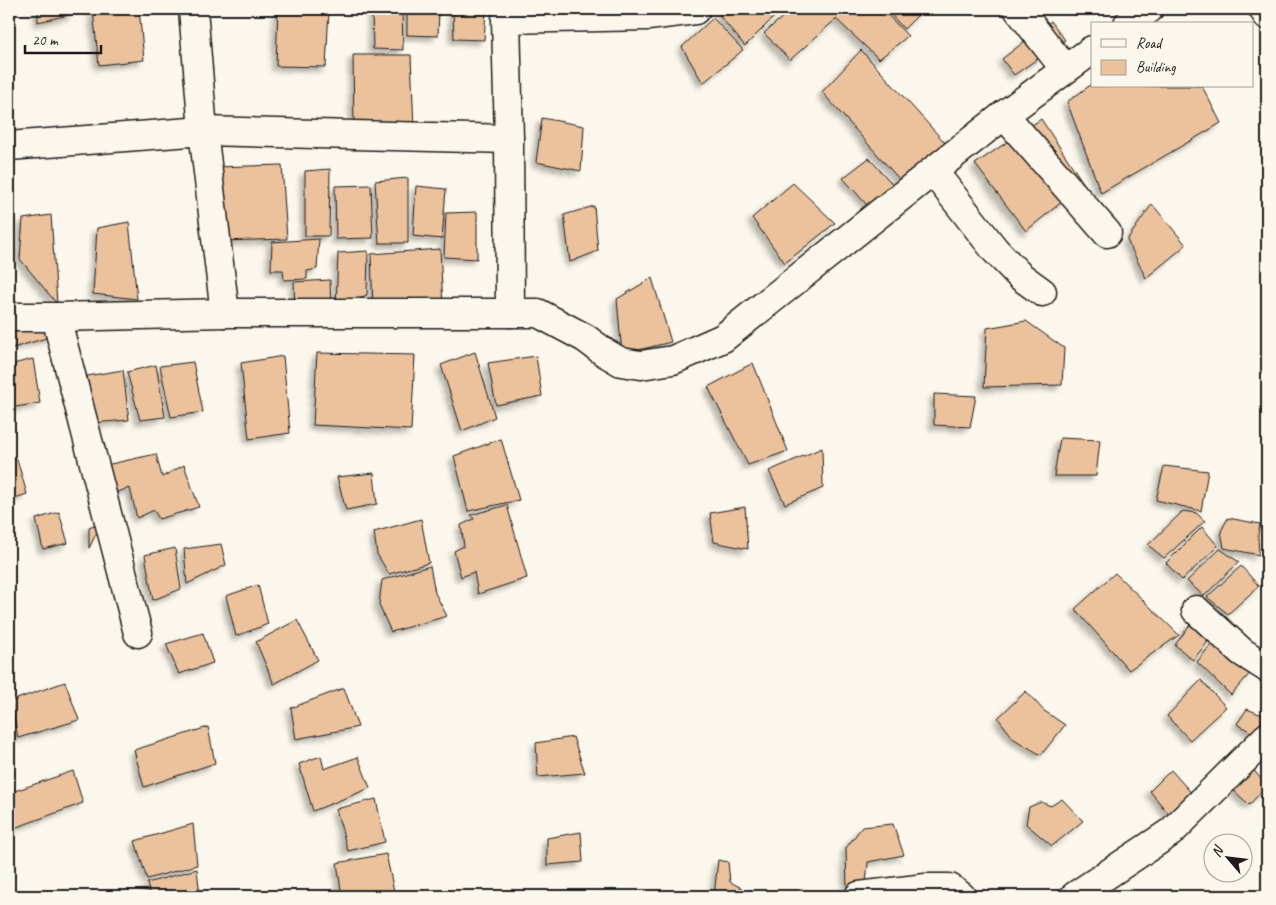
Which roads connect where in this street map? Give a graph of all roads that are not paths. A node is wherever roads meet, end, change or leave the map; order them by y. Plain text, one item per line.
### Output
1 (194, 9) edge
2 (696, 9) edge
3 (1018, 9) edge
4 (1149, 9) edge
5 (1264, 9) edge
6 (648, 12) edge
7 (506, 14) edge
8 (1267, 15) edge
9 (1131, 22) edge
10 (1091, 51) edge
11 (1065, 69) junction
12 (1004, 115) junction
13 (203, 131) junction
14 (510, 139) junction
15 (9, 146) edge
16 (933, 171) junction
17 (1107, 233) dead end
18 (1042, 292) dead end
19 (225, 313) junction
20 (510, 313) junction
21 (9, 317) edge
22 (56, 317) junction
23 (1196, 610) dead end
24 (138, 633) dead end
25 (1267, 668) edge
26 (1267, 737) edge
27 (859, 896) edge
28 (961, 896) edge
29 (1075, 896) edge

1 - 13 street
2 - 6 street
3 - 11 street
4 - 9 street
5 - 8 street
6 - 7 street
7 - 14 street
10 - 11 street
11 - 12 street
12 - 16 street
12 - 17 street
13 - 14 street
13 - 15 street
13 - 19 street
14 - 20 street
16 - 18 street
16 - 20 street
19 - 20 street
19 - 22 street
21 - 22 street
22 - 24 street
23 - 25 street
26 - 29 street
27 - 28 street

